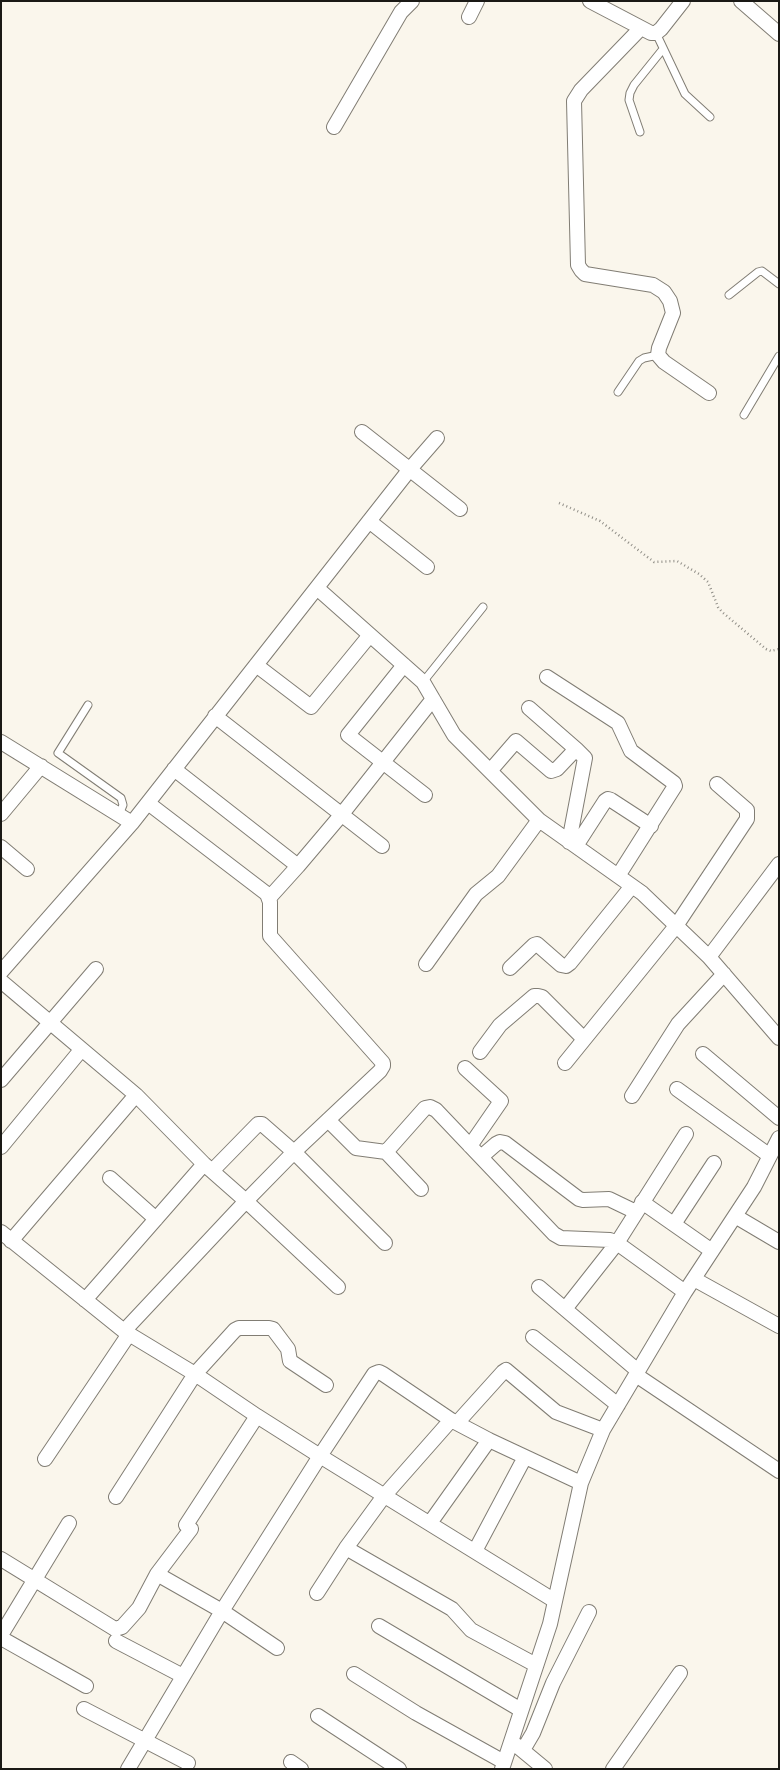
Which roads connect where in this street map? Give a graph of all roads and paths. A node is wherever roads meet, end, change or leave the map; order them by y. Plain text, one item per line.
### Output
1 (412, 1) edge
2 (477, 1) edge
3 (590, 1) edge
4 (683, 1) edge
5 (741, 1) edge
6 (469, 17) dead end
7 (641, 28) junction
8 (656, 33) junction
9 (779, 34) edge
10 (663, 49) junction
11 (710, 117) dead end
12 (334, 127) dead end
13 (640, 132) dead end
14 (779, 284) edge
15 (729, 295) dead end
16 (658, 355) junction
17 (779, 356) edge
18 (618, 392) dead end
19 (709, 393) dead end
20 (744, 414) dead end
21 (362, 432) dead end
22 (437, 438) dead end
23 (410, 470) junction
24 (559, 503) dead end
25 (460, 509) dead end
26 (369, 522) junction
27 (427, 567) dead end
28 (317, 588) junction
29 (483, 607) dead end
30 (370, 635) junction
31 (779, 649) edge
32 (256, 665) junction
33 (404, 665) junction
34 (547, 677) dead end
35 (423, 682) junction
36 (433, 699) junction
37 (88, 705) dead end
38 (529, 708) dead end
39 (215, 716) junction
40 (1, 742) edge
41 (576, 749) junction
42 (383, 762) junction
43 (41, 766) junction
44 (174, 769) junction
45 (490, 771) junction
46 (717, 784) dead end
47 (425, 795) dead end
48 (148, 803) junction
49 (1, 814) edge
50 (342, 814) junction
51 (118, 815) junction
52 (539, 820) junction
53 (132, 823) junction
54 (650, 826) junction
55 (572, 844) junction
56 (382, 846) dead end
57 (1, 848) edge
58 (779, 864) edge
59 (298, 866) junction
60 (27, 869) dead end
61 (618, 876) junction
62 (632, 886) junction
63 (270, 898) junction
64 (676, 926) junction
65 (709, 956) junction
66 (426, 964) dead end
67 (510, 968) dead end
68 (96, 969) dead end
69 (1, 972) edge
70 (724, 974) junction
71 (1, 981) edge
72 (49, 1022) junction
73 (779, 1038) edge
74 (584, 1039) junction
75 (81, 1050) junction
76 (480, 1052) dead end
77 (702, 1054) dead end
78 (565, 1063) dead end
79 (465, 1068) dead end
80 (1, 1080) edge
81 (677, 1089) dead end
82 (136, 1095) junction
83 (632, 1096) dead end
84 (779, 1118) edge
85 (328, 1120) junction
86 (686, 1134) dead end
87 (779, 1138) edge
88 (470, 1146) junction
89 (1, 1147) edge
90 (294, 1152) junction
91 (386, 1152) junction
92 (480, 1157) junction
93 (714, 1163) dead end
94 (771, 1163) edge
95 (208, 1168) junction
96 (110, 1178) dead end
97 (421, 1189) dead end
98 (246, 1201) junction
99 (640, 1207) junction
100 (735, 1216) junction
101 (156, 1219) junction
102 (674, 1224) junction
103 (6, 1236) edge
104 (779, 1242) edge
105 (617, 1243) junction
106 (385, 1244) dead end
107 (712, 1251) junction
108 (694, 1279) junction
109 (338, 1287) dead end
110 (539, 1287) dead end
111 (685, 1292) junction
112 (85, 1300) junction
113 (565, 1308) junction
114 (779, 1326) edge
115 (126, 1333) junction
116 (533, 1337) dead end
117 (637, 1373) junction
118 (195, 1374) junction
119 (326, 1385) dead end
120 (618, 1405) junction
121 (257, 1416) junction
122 (454, 1421) junction
123 (603, 1430) junction
124 (489, 1440) junction
125 (320, 1456) junction
126 (525, 1457) junction
127 (45, 1459) dead end
128 (779, 1471) edge
129 (581, 1483) junction
130 (116, 1496) dead end
131 (384, 1496) junction
132 (69, 1523) dead end
133 (430, 1523) junction
134 (346, 1548) junction
135 (475, 1551) junction
136 (1, 1559) edge
137 (157, 1574) junction
138 (34, 1579) junction
139 (317, 1593) dead end
140 (555, 1601) junction
141 (222, 1611) junction
142 (589, 1612) dead end
143 (379, 1626) dead end
144 (1, 1636) edge
145 (116, 1641) dead end
146 (277, 1648) dead end
147 (536, 1665) junction
148 (680, 1673) dead end
149 (354, 1674) dead end
150 (183, 1676) junction
151 (86, 1686) dead end
152 (84, 1709) dead end
153 (521, 1710) junction
154 (318, 1716) dead end
155 (511, 1740) junction
156 (145, 1741) junction
157 (522, 1750) junction
158 (188, 1764) dead end
159 (503, 1766) edge
160 (389, 1767) edge
161 (128, 1769) edge
162 (545, 1769) edge
163 (613, 1769) edge

1 - 12 street
2 - 6 street
3 - 7 street
4 - 8 street
5 - 9 street
7 - 8 street
7 - 16 street
8 - 10 lane
10 - 11 lane
10 - 13 lane
14 - 15 lane
16 - 18 lane
16 - 19 street
17 - 20 lane
21 - 23 street
22 - 23 street
23 - 25 street
23 - 26 street
24 - 31 path
26 - 27 street
26 - 28 street
28 - 30 street
28 - 32 street
29 - 35 lane
30 - 32 street
30 - 33 street
32 - 39 street
33 - 35 street
33 - 42 street
34 - 54 street
35 - 36 street
36 - 42 street
36 - 45 street
37 - 51 lane
38 - 41 street
39 - 44 street
39 - 50 street
40 - 43 street
41 - 45 street
41 - 55 street
42 - 47 street
42 - 50 street
43 - 49 street
43 - 51 street
44 - 48 street
44 - 59 street
45 - 52 street
46 - 64 street
48 - 53 street
48 - 63 street
50 - 56 street
50 - 59 street
51 - 53 street
52 - 55 street
52 - 66 street
53 - 69 street
54 - 55 street
54 - 61 street
55 - 61 street
57 - 60 street
58 - 65 street
59 - 63 street
61 - 62 street
62 - 64 street
62 - 67 street
63 - 85 street
64 - 65 street
64 - 74 street
65 - 70 street
68 - 72 street
70 - 73 street
70 - 83 street
71 - 72 street
72 - 75 street
72 - 80 street
74 - 76 street
74 - 78 street
75 - 82 street
75 - 89 street
77 - 84 street
79 - 88 street
81 - 94 street
82 - 95 street
82 - 103 street
85 - 90 street
85 - 91 street
86 - 99 street
87 - 94 street
88 - 91 street
88 - 92 street
90 - 95 street
90 - 98 street
90 - 106 street
91 - 97 street
92 - 99 street
92 - 105 street
93 - 102 street
94 - 100 street
95 - 98 street
95 - 101 street
96 - 101 street
98 - 109 street
98 - 115 street
99 - 102 street
99 - 105 street
100 - 104 street
100 - 107 street
101 - 112 street
102 - 107 street
103 - 112 street
105 - 111 street
105 - 113 street
107 - 108 street
108 - 111 street
108 - 114 street
110 - 113 street
111 - 117 street
112 - 115 street
113 - 117 street
115 - 118 street
115 - 127 street
116 - 120 street
117 - 120 street
117 - 128 street
118 - 119 street
118 - 121 street
118 - 130 street
120 - 123 street
121 - 125 street
121 - 137 street
122 - 123 street
122 - 124 street
122 - 125 street
122 - 131 street
123 - 129 street
124 - 126 street
124 - 133 street
125 - 131 street
125 - 141 street
126 - 129 street
126 - 135 street
129 - 140 street
131 - 133 street
131 - 134 street
132 - 138 street
133 - 135 street
134 - 139 street
134 - 147 street
135 - 140 street
136 - 138 street
137 - 138 street
137 - 141 street
138 - 144 street
140 - 147 street
141 - 146 street
141 - 150 street
142 - 157 street
143 - 153 street
144 - 151 street
145 - 150 street
147 - 153 street
148 - 163 street
149 - 159 street
150 - 156 street
152 - 156 street
153 - 155 street
154 - 160 street
155 - 157 street
155 - 159 street
156 - 158 street
156 - 161 street
157 - 162 street

